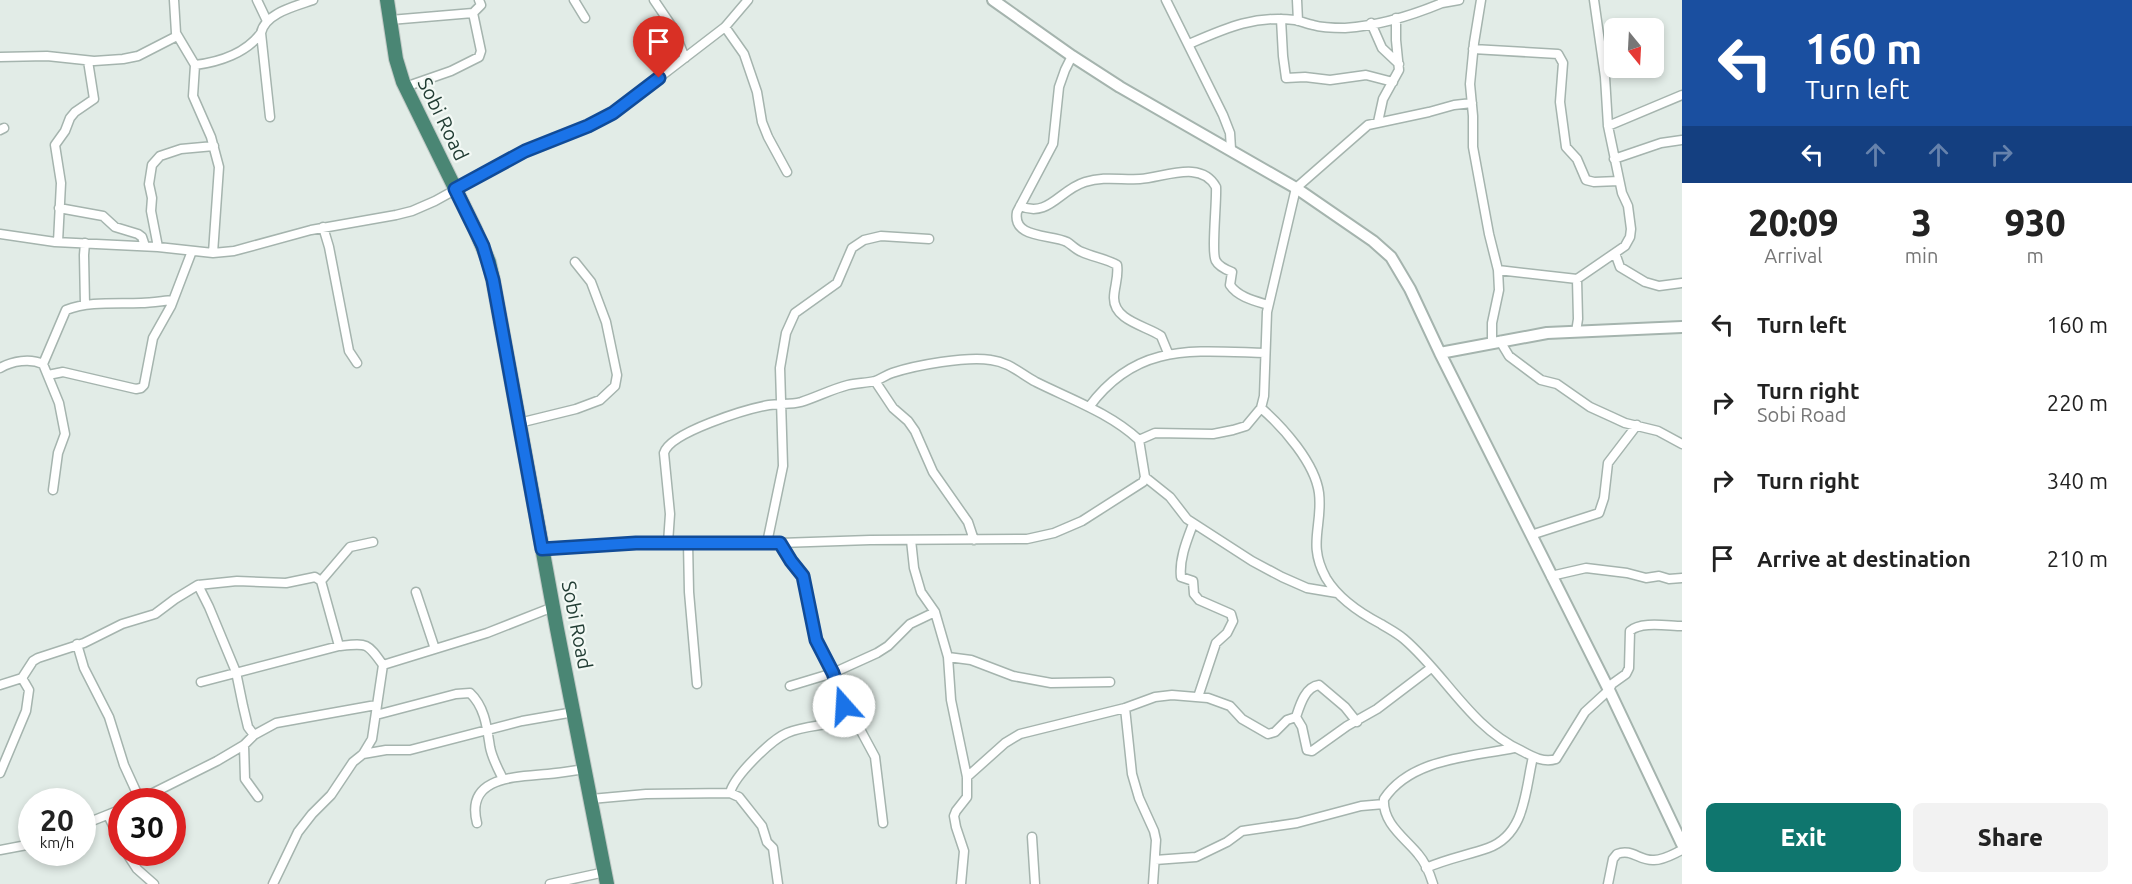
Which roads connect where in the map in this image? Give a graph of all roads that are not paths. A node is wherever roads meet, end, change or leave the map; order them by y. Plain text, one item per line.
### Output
1 (174, 0) edge
2 (257, 0) edge
3 (313, 0) edge
4 (387, 0) edge
5 (479, 0) edge
6 (574, 0) edge
7 (654, 0) edge
8 (748, 0) edge
9 (993, 0) edge
10 (1166, 0) edge
11 (1297, 0) edge
12 (1459, 0) edge
13 (1481, 0) edge
14 (1594, 0) edge
15 (1442, 2) edge
16 (1005, 4) edge
17 (473, 14) junction
18 (585, 18) dead end
19 (1396, 18) junction
20 (1281, 19) junction
21 (390, 20) junction
22 (267, 21) junction
23 (1298, 21) junction
24 (1371, 23) junction
25 (725, 27) junction
26 (261, 33) junction
27 (177, 36) junction
28 (1189, 44) junction
29 (1473, 49) junction
30 (1072, 56) junction
31 (0, 57) edge
32 (685, 58) junction
33 (88, 61) junction
34 (1399, 64) junction
35 (195, 65) junction
36 (1393, 82) junction
37 (405, 87) junction
38 (1682, 95) edge
39 (1472, 103) junction
40 (270, 117) dead end
41 (1378, 122) junction
42 (1608, 126) junction
43 (1682, 140) edge
44 (214, 146) junction
45 (1231, 149) junction
46 (1614, 159) junction
47 (786, 172) dead end
48 (1619, 181) junction
49 (1296, 188) junction
50 (455, 189) junction
51 (1020, 206) junction
52 (59, 208) junction
53 (323, 227) junction
54 (0, 234) edge
55 (929, 239) dead end
56 (58, 242) junction
57 (85, 243) junction
58 (145, 246) junction
59 (158, 246) junction
60 (192, 251) junction
61 (213, 253) junction
62 (1615, 253) junction
63 (574, 262) dead end
64 (1498, 270) junction
65 (1577, 279) junction
66 (1682, 283) edge
67 (173, 300) junction
68 (85, 305) junction
69 (1268, 305) junction
70 (1682, 327) edge
71 (1576, 332) junction
72 (1496, 341) junction
73 (1265, 352) junction
74 (1168, 353) junction
75 (1440, 353) junction
76 (357, 363) dead end
77 (43, 364) junction
78 (0, 368) edge
79 (48, 375) junction
80 (875, 381) junction
81 (782, 404) junction
82 (1089, 407) junction
83 (1261, 408) junction
84 (519, 423) junction
85 (1637, 425) junction
86 (1139, 440) junction
87 (1682, 444) edge
88 (1145, 477) junction
89 (53, 490) dead end
90 (1193, 524) junction
91 (1531, 535) junction
92 (911, 540) junction
93 (974, 540) junction
94 (373, 542) dead end
95 (688, 542) junction
96 (668, 543) junction
97 (767, 543) junction
98 (780, 543) junction
99 (542, 549) junction
100 (1551, 576) junction
101 (1682, 578) edge
102 (321, 581) junction
103 (198, 585) junction
104 (416, 592) dead end
105 (1337, 593) junction
106 (553, 607) junction
107 (935, 612) junction
108 (1682, 626) edge
109 (76, 644) junction
110 (339, 645) junction
111 (435, 649) junction
112 (948, 657) junction
113 (383, 665) junction
114 (1431, 668) junction
115 (236, 672) junction
116 (833, 673) junction
117 (22, 678) junction
118 (201, 682) dead end
119 (1110, 682) dead end
120 (697, 684) dead end
121 (0, 685) edge
122 (790, 686) dead end
123 (1609, 690) junction
124 (1198, 697) junction
125 (376, 705) junction
126 (1125, 708) junction
127 (574, 712) junction
128 (376, 715) junction
129 (1296, 717) junction
130 (842, 719) junction
131 (1357, 722) junction
132 (489, 731) junction
133 (254, 735) junction
134 (244, 746) junction
135 (1514, 748) junction
136 (363, 754) junction
137 (1533, 757) junction
138 (585, 769) junction
139 (0, 773) edge
140 (967, 777) junction
141 (503, 779) junction
142 (133, 788) edge
143 (162, 788) edge
144 (730, 793) junction
145 (258, 797) dead end
146 (591, 799) junction
147 (1384, 804) junction
148 (108, 815) edge
149 (96, 820) edge
150 (477, 823) dead end
151 (883, 823) dead end
152 (1679, 832) edge
153 (1032, 837) dead end
154 (1682, 843) edge
155 (18, 847) edge
156 (0, 850) edge
157 (1682, 850) edge
158 (1155, 860) junction
159 (135, 866) edge
160 (1426, 868) junction
161 (606, 878) edge
162 (154, 884) edge
163 (273, 884) edge
164 (550, 884) edge
165 (778, 884) edge
166 (961, 884) edge
167 (1035, 884) edge
168 (1153, 884) edge
169 (1433, 884) edge
170 (1608, 884) edge

1 - 27 street
2 - 22 street
3 - 22 street
4 - 21 highway, Sobi Road
5 - 17 street
6 - 18 street
7 - 32 street
8 - 25 street
9 - 16 street
10 - 28 street
11 - 23 street
12 - 15 street
13 - 29 street
14 - 42 street
15 - 19 street
16 - 30 street
17 - 21 street
17 - 37 street
19 - 24 street
19 - 34 street
20 - 23 street
20 - 28 street
20 - 36 street
21 - 37 highway, Sobi Road
22 - 26 street
23 - 24 street
24 - 34 street
25 - 32 street
25 - 47 street
26 - 35 street
26 - 40 street
27 - 33 street
27 - 35 street
28 - 45 street
29 - 39 street
29 - 48 street
30 - 45 street
30 - 51 street
31 - 33 street
32 - 50 street
33 - 52 street
34 - 36 street
35 - 44 street
36 - 41 street
37 - 50 highway, Sobi Road
38 - 42 street
39 - 41 street
39 - 64 street
41 - 49 street
42 - 46 street
43 - 46 street
44 - 59 street
44 - 61 street
45 - 49 street
46 - 48 street
48 - 62 street
49 - 69 street
49 - 75 street
50 - 53 street
50 - 84 highway, Sobi Road
51 - 69 street
51 - 74 street
52 - 56 street
52 - 58 street
53 - 61 street
53 - 76 street
54 - 56 street
55 - 81 street
56 - 57 street
57 - 58 street
57 - 68 street
58 - 59 street
59 - 60 street
60 - 61 street
60 - 67 street
62 - 65 street
62 - 66 street
63 - 84 street
64 - 65 street
64 - 72 street
65 - 71 street
67 - 68 street
67 - 79 street
68 - 77 street
69 - 73 street
70 - 71 street
71 - 72 street
72 - 75 street
72 - 85 street
73 - 74 street
73 - 83 street
74 - 82 street
75 - 91 street
77 - 78 street
77 - 79 street
79 - 89 street
80 - 81 street
80 - 82 street
80 - 93 street
81 - 96 street
81 - 97 street
82 - 86 street
83 - 86 street
83 - 105 street
84 - 99 highway, Sobi Road
85 - 87 street
85 - 91 street
86 - 88 street
88 - 90 street
88 - 93 street
90 - 105 street
90 - 124 street
91 - 100 street
92 - 93 street
92 - 98 street
92 - 107 street
94 - 102 street
95 - 96 street
95 - 97 street
95 - 120 street
96 - 99 street
97 - 98 street
98 - 116 street
99 - 106 highway, Sobi Road
100 - 101 street
100 - 123 street
102 - 103 street
102 - 110 street
103 - 109 street
103 - 115 street
104 - 111 street
105 - 114 street
106 - 111 street
106 - 127 highway, Sobi Road
107 - 112 street
107 - 116 street
108 - 123 street
109 - 117 street
109 - 142 street
110 - 113 street
110 - 115 street
111 - 113 street
112 - 119 street
112 - 140 street
113 - 125 street
114 - 131 street
114 - 135 street
115 - 118 street
115 - 133 street
116 - 122 street
116 - 130 street
117 - 121 street
117 - 139 street
123 - 137 street
123 - 152 street
124 - 126 street
124 - 129 street
125 - 128 street
125 - 133 street
126 - 140 street
126 - 158 street
127 - 132 street
127 - 138 highway, Sobi Road
128 - 132 street
128 - 136 street
129 - 131 street
129 - 131 street
130 - 144 street
130 - 151 street
132 - 136 street
132 - 141 street
133 - 134 street
134 - 143 street
134 - 145 street
135 - 137 street
135 - 147 street
136 - 163 street
137 - 160 street
138 - 141 street
138 - 146 highway, Sobi Road
140 - 166 street
141 - 150 street
144 - 146 street
144 - 165 street
146 - 161 highway, Sobi Road
147 - 158 street
147 - 160 street
148 - 149 street
152 - 154 street
153 - 167 street
155 - 156 street
157 - 170 street
158 - 168 street
159 - 162 street
160 - 169 street
161 - 164 street

